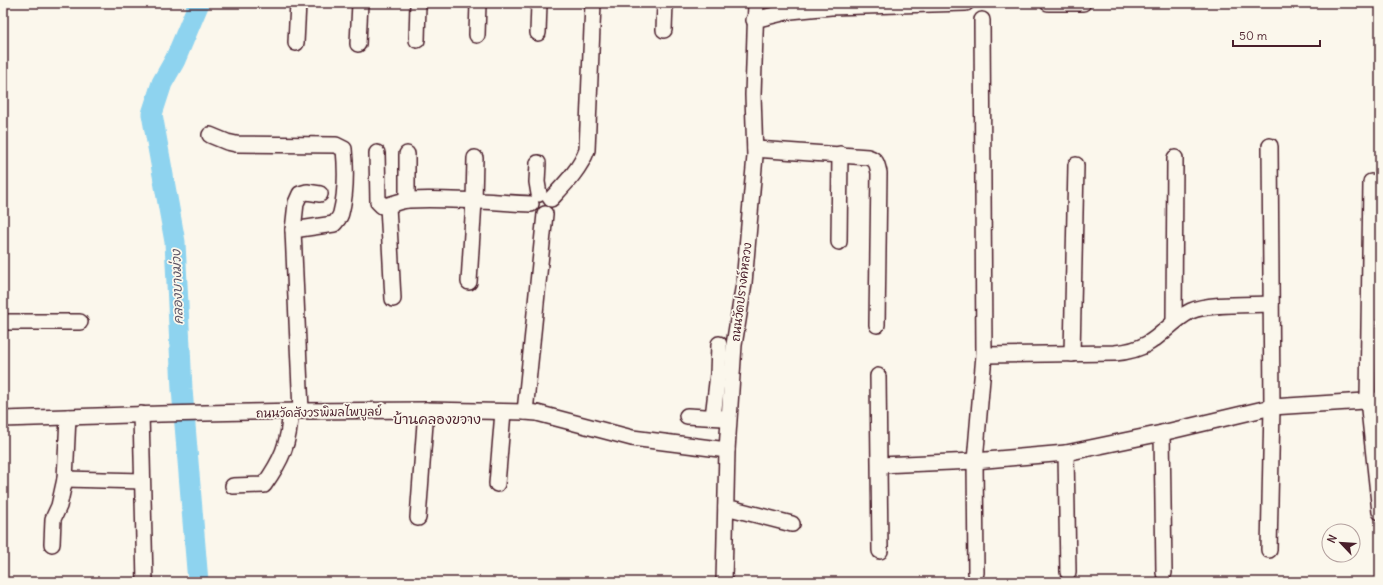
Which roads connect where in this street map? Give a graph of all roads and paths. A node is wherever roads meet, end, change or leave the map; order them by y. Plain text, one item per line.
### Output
1 (298, 3) edge
2 (360, 3) edge
3 (418, 3) edge
4 (478, 3) edge
5 (539, 3) edge
6 (594, 3) edge
7 (665, 3) edge
8 (756, 3) edge
9 (966, 3) edge
10 (1048, 3) edge
11 (1083, 3) edge
12 (754, 20) junction
13 (982, 20) dead end
14 (664, 30) dead end
15 (538, 33) dead end
16 (477, 35) dead end
17 (417, 40) dead end
18 (296, 44) dead end
19 (358, 44) dead end
20 (210, 135) dead end
21 (1270, 146) dead end
22 (755, 149) junction
23 (377, 153) dead end
24 (407, 154) dead end
25 (840, 154) junction
26 (475, 158) dead end
27 (1175, 158) dead end
28 (538, 163) dead end
29 (1076, 166) dead end
30 (1371, 182) dead end
31 (320, 194) dead end
32 (541, 199) junction
33 (407, 200) junction
34 (474, 201) junction
35 (388, 206) junction
36 (293, 230) junction
37 (839, 242) dead end
38 (469, 282) dead end
39 (393, 299) dead end
40 (1271, 304) junction
41 (3, 322) edge
42 (80, 322) dead end
43 (1174, 322) junction
44 (877, 326) dead end
45 (719, 344) dead end
46 (1072, 354) junction
47 (984, 355) junction
48 (878, 376) dead end
49 (1374, 400) edge
50 (1272, 407) junction
51 (426, 410) junction
52 (295, 412) junction
53 (503, 412) junction
54 (525, 412) junction
55 (141, 414) junction
56 (688, 416) dead end
57 (68, 417) junction
58 (713, 417) junction
59 (730, 418) junction
60 (3, 419) edge
61 (1162, 433) junction
62 (727, 450) junction
63 (1066, 453) junction
64 (975, 461) junction
65 (880, 465) junction
66 (65, 479) junction
67 (142, 482) junction
68 (497, 484) dead end
69 (233, 486) dead end
70 (726, 507) junction
71 (1380, 512) edge
72 (418, 518) dead end
73 (792, 524) dead end
74 (52, 544) dead end
75 (1269, 550) dead end
76 (880, 551) dead end
77 (1068, 572) dead end
78 (976, 573) dead end
79 (1164, 573) dead end
80 (145, 582) edge
81 (724, 582) edge

1 - 18 street
2 - 19 street
3 - 17 street
4 - 16 street
5 - 15 street
6 - 32 street
7 - 14 street
8 - 12 street, ถนนวัดปรางค์หลวง
9 - 12 street
10 - 11 street
12 - 22 street, ถนนวัดปรางค์หลวง
13 - 47 street
20 - 36 street
21 - 40 street
22 - 25 street
22 - 59 street, ถนนวัดปรางค์หลวง
23 - 35 street
24 - 33 street
25 - 37 street
25 - 44 street
26 - 34 street
27 - 43 street
28 - 32 street
29 - 46 street
30 - 49 street
31 - 36 street
32 - 34 street
32 - 54 street
33 - 34 street
33 - 35 street
34 - 38 street
35 - 39 street
36 - 52 street
40 - 43 street
40 - 50 street
41 - 42 street
43 - 46 street
45 - 58 street
46 - 47 street
47 - 64 street
48 - 65 street
49 - 50 street
49 - 71 street
50 - 61 street
50 - 75 street
51 - 52 street, ถนนวัดสังวรพิมลไพบูลย์
51 - 53 street, ถนนวัดสังวรพิมลไพบูลย์
51 - 72 street
52 - 55 street, ถนนวัดสังวรพิมลไพบูลย์
52 - 69 street
53 - 54 street, ถนนวัดสังวรพิมลไพบูลย์
53 - 68 street
54 - 62 street, ถนนวัดสังวรพิมลไพบูลย์
55 - 57 street, ถนนวัดสังวรพิมลไพบูลย์
55 - 67 street
56 - 58 street
57 - 60 street, ถนนวัดสังวรพิมลไพบูลย์
57 - 66 street
58 - 59 street
59 - 62 street, ถนนวัดปรางค์หลวง
61 - 63 street
61 - 79 street
62 - 70 street, ถนนวัดปรางค์หลวง
63 - 64 street
63 - 77 street
64 - 65 street
64 - 78 street
65 - 76 street
66 - 67 street
66 - 74 street
67 - 80 street
70 - 73 street
70 - 81 street, ถนนวัดปรางค์หลวง

